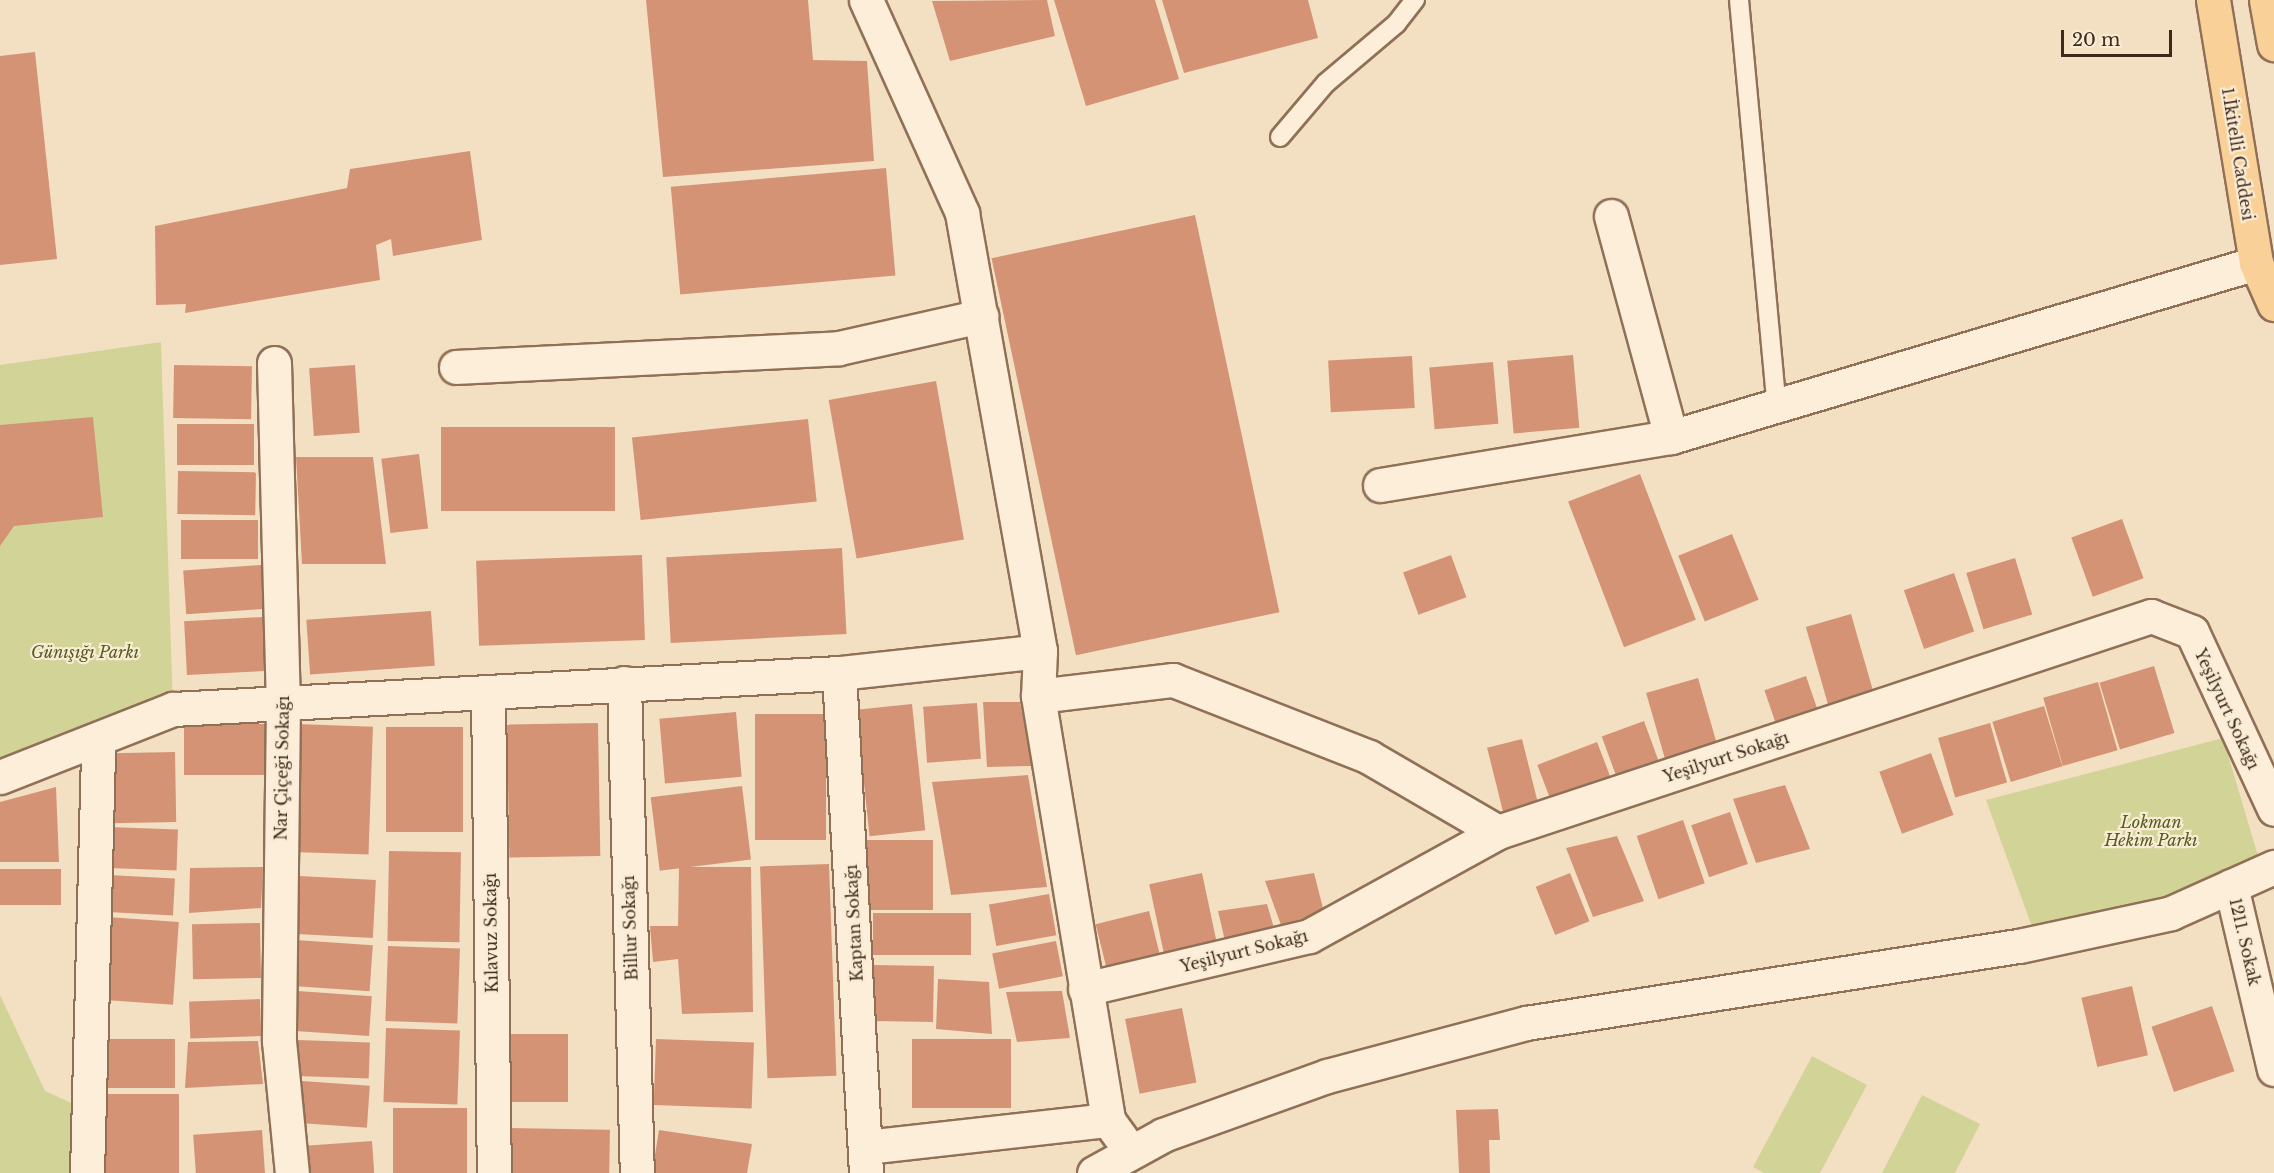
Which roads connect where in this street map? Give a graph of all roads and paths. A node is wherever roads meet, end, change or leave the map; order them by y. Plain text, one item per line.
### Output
1 (866, 0) edge
2 (1415, 0) edge
3 (1739, 0) edge
4 (2213, 0) edge
5 (2266, 0) edge
6 (2274, 44) edge
7 (1280, 137) dead end
8 (1611, 216) dead end
9 (2256, 263) junction
10 (2274, 304) edge
11 (981, 316) junction
12 (274, 363) dead end
13 (456, 367) dead end
14 (1777, 406) junction
15 (1671, 437) junction
16 (1380, 485) dead end
17 (1040, 651) junction
18 (839, 673) junction
19 (624, 683) junction
20 (488, 693) junction
21 (1038, 696) junction
22 (283, 703) junction
23 (98, 740) junction
24 (0, 777) edge
25 (2274, 809) edge
26 (1498, 832) junction
27 (2274, 867) edge
28 (2231, 886) junction
29 (1084, 989) junction
30 (2274, 1069) edge
31 (1108, 1120) junction
32 (1131, 1152) junction
33 (866, 1160) edge
34 (87, 1173) edge
35 (292, 1173) edge
36 (494, 1173) edge
37 (637, 1173) edge
38 (1094, 1173) edge

1 - 11 street
2 - 7 lane
3 - 14 lane
4 - 9 main road, 1.İkitelli Caddesi
5 - 6 main road
8 - 15 street
9 - 10 main road, 1.İkitelli Caddesi
9 - 14 street
11 - 13 street
11 - 17 street
12 - 22 street, Nar Çiçeği Sokağı
14 - 15 street
15 - 16 street
17 - 18 street
17 - 21 street
18 - 19 street
18 - 33 street, Kaptan Sokağı
19 - 20 street
19 - 37 street, Billur Sokağı
20 - 22 street
20 - 36 street, Kılavuz Sokağı
21 - 26 street
21 - 29 street
22 - 23 street
22 - 35 street, Nar Çiçeği Sokağı
23 - 24 street
23 - 34 street
25 - 26 street, Yeşilyurt Sokağı
26 - 29 street, Yeşilyurt Sokağı
27 - 28 street
28 - 30 street, 1211. Sokak
28 - 32 street
29 - 31 street
31 - 32 street
31 - 33 street
32 - 38 street

